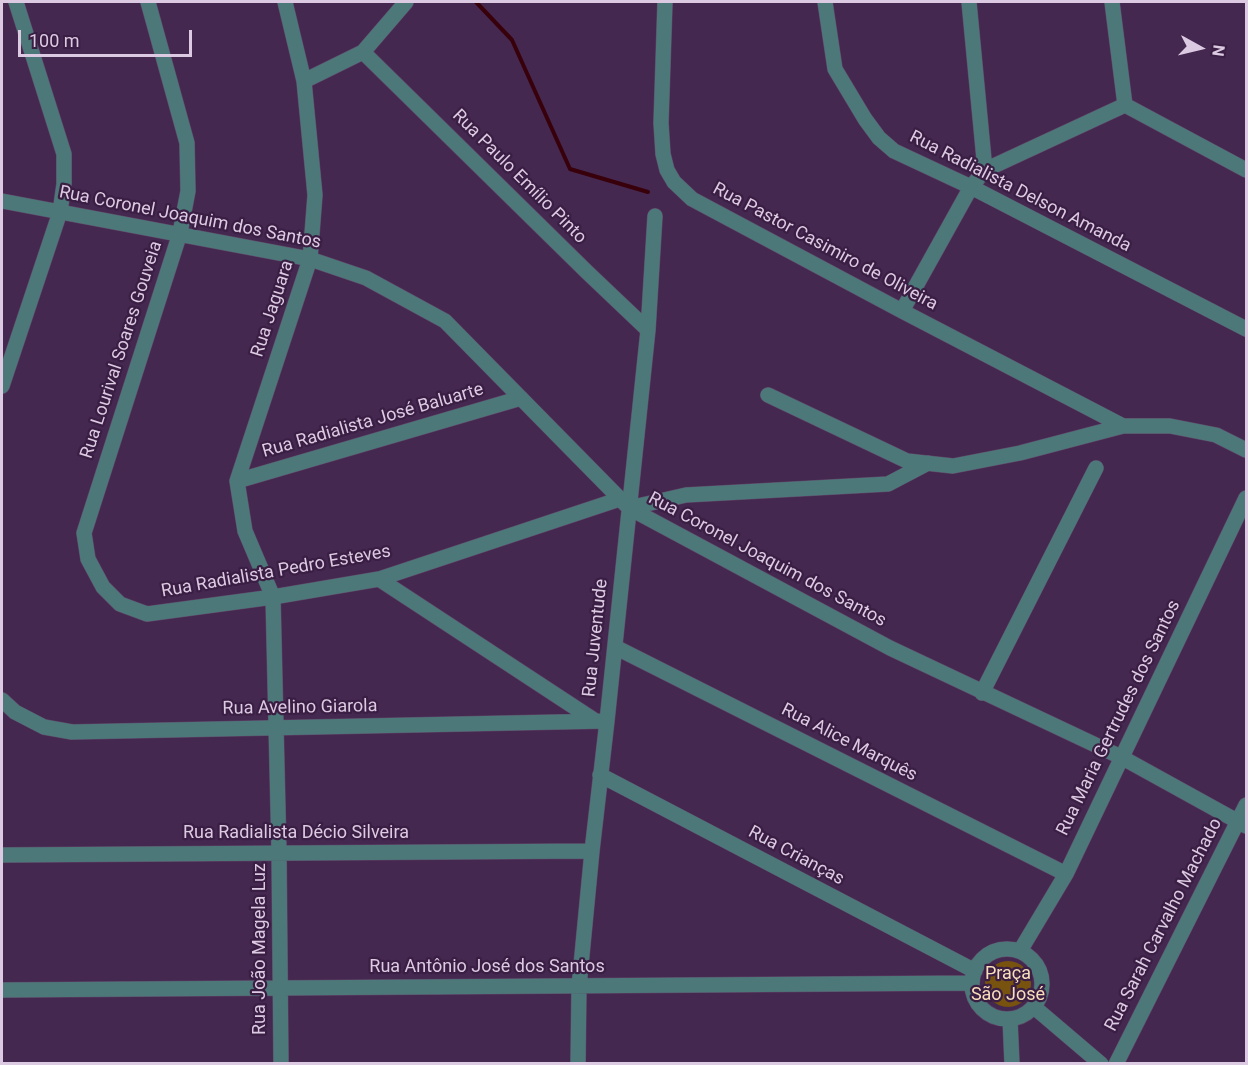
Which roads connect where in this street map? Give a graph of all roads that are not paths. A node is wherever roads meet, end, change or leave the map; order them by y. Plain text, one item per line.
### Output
1 (16, 2) edge
2 (148, 2) edge
3 (285, 2) edge
4 (406, 2) edge
5 (665, 2) edge
6 (825, 2) edge
7 (969, 2) edge
8 (1112, 2) edge
9 (363, 52) junction
10 (304, 81) junction
11 (1125, 105) junction
12 (985, 170) junction
13 (1246, 170) edge
14 (971, 187) junction
15 (2, 201) edge
16 (60, 212) junction
17 (655, 216) dead end
18 (180, 233) junction
19 (310, 259) junction
20 (902, 311) junction
21 (1246, 329) edge
22 (648, 330) junction
23 (2, 386) edge
24 (768, 395) dead end
25 (520, 398) junction
26 (1124, 426) junction
27 (1246, 450) edge
28 (928, 463) junction
29 (1096, 468) dead end
30 (237, 482) junction
31 (1246, 498) edge
32 (624, 504) junction
33 (84, 533) joint
34 (379, 579) junction
35 (273, 597) junction
36 (615, 647) junction
37 (982, 693) junction
38 (2, 700) edge
39 (601, 720) junction
40 (275, 728) junction
41 (1121, 757) junction
42 (600, 775) junction
43 (1246, 805) edge
44 (1242, 823) edge
45 (592, 851) junction
46 (279, 852) junction
47 (2, 855) edge
48 (1066, 874) junction
49 (1020, 951) junction
50 (974, 977) junction
51 (579, 986) junction
52 (279, 988) junction
53 (2, 990) edge
54 (1034, 1007) junction
55 (1010, 1019) junction
56 (281, 1064) edge
57 (578, 1064) edge
58 (1012, 1064) edge
59 (1101, 1064) edge
60 (1116, 1064) edge

1 - 16 street
2 - 18 street, Rua Lourival Soares Gouveia
3 - 10 street, Rua Jaguara
4 - 9 street
5 - 20 street, Rua Pastor Casimiro de Oliveira
6 - 14 street, Rua Radialista Delson Amanda
7 - 12 street
8 - 11 street
9 - 10 street
9 - 22 street, Rua Paulo Emílio Pinto
10 - 19 street, Rua Jaguara
11 - 12 street
11 - 13 street
12 - 14 street
14 - 20 street
14 - 21 street, Rua Radialista Delson Amanda
15 - 16 street, Rua Coronel Joaquim dos Santos
16 - 18 street, Rua Coronel Joaquim dos Santos
16 - 23 street
17 - 22 street, Rua Juventude
18 - 19 street, Rua Coronel Joaquim dos Santos
18 - 33 street, Rua Lourival Soares Gouveia
19 - 25 street, Rua Coronel Joaquim dos Santos
19 - 30 street, Rua Jaguara
20 - 26 street, Rua Pastor Casimiro de Oliveira
22 - 32 street, Rua Juventude
24 - 28 street
25 - 30 street, Rua Radialista José Baluarte
25 - 32 street, Rua Coronel Joaquim dos Santos
26 - 27 street
26 - 28 street
28 - 32 street
29 - 37 street
30 - 35 street, Rua João Magela Luz
31 - 41 street, Rua Maria Gertrudes dos Santos
32 - 34 street, Rua Radialista Pedro Esteves
32 - 36 street, Rua Juventude
32 - 37 street, Rua Coronel Joaquim dos Santos
33 - 35 street, Rua Radialista Pedro Esteves
34 - 35 street, Rua Radialista Pedro Esteves
34 - 39 street
35 - 40 street, Rua João Magela Luz
36 - 39 street, Rua Juventude
36 - 48 street, Rua Alice Marquês
37 - 41 street, Rua Coronel Joaquim dos Santos
38 - 40 street, Rua Avelino Giarola
39 - 40 street, Rua Avelino Giarola
39 - 42 street, Rua Juventude
40 - 46 street, Rua João Magela Luz
41 - 44 street, Rua Coronel Joaquim dos Santos
41 - 48 street, Rua Maria Gertrudes dos Santos
42 - 45 street, Rua Juventude
42 - 50 street, Rua Crianças
43 - 44 street, Rua Sarah Carvalho Machado
44 - 60 street, Rua Sarah Carvalho Machado
45 - 46 street, Rua Radialista Décio Silveira
45 - 51 street, Rua Juventude
46 - 47 street, Rua Radialista Décio Silveira
46 - 52 street, Rua João Magela Luz
48 - 49 street, Rua Maria Gertrudes dos Santos
49 - 50 street
49 - 54 street
50 - 51 street, Rua Antônio José dos Santos
50 - 55 street
51 - 52 street, Rua Antônio José dos Santos
51 - 57 street, Rua Juventude
52 - 53 street, Rua Antônio José dos Santos
52 - 56 street, Rua João Magela Luz
54 - 55 street
54 - 59 street
55 - 58 street

